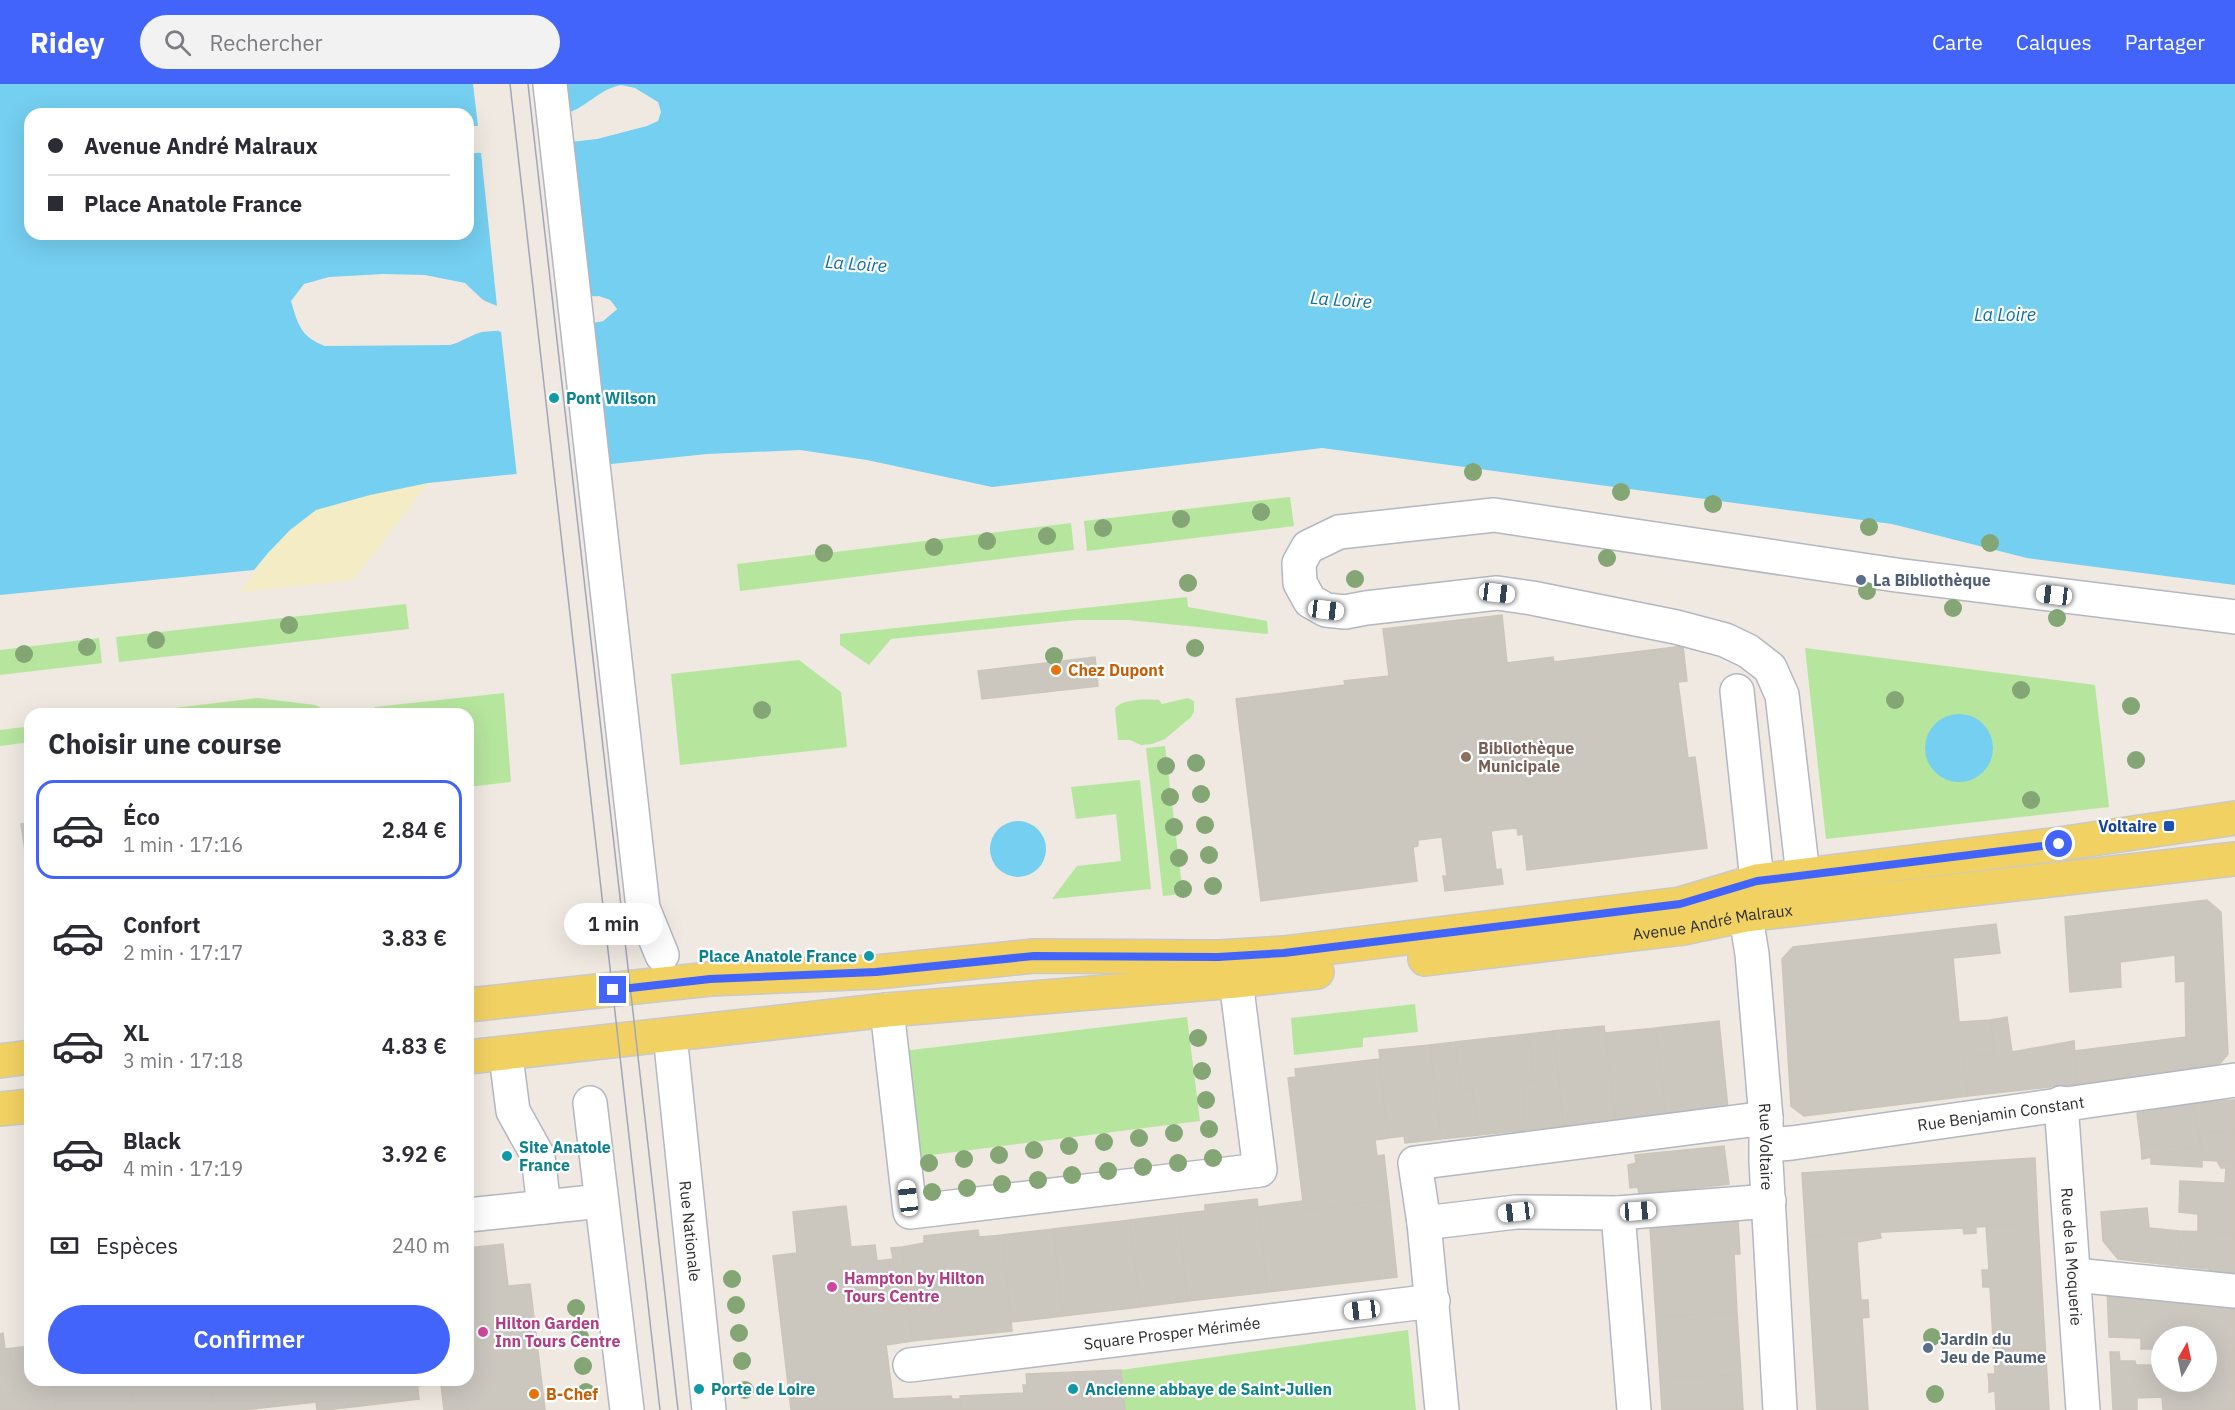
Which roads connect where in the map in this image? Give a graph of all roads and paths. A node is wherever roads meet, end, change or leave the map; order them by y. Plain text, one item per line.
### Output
1 (550, 84) edge
2 (2235, 617) edge
3 (1737, 691) dead end
4 (2235, 818) edge
5 (2235, 859) edge
6 (1803, 875) junction
7 (1748, 893) junction
8 (662, 955) dead end
9 (1227, 969) junction
10 (474, 1004) edge
11 (887, 1010) junction
12 (672, 1054) dead end
13 (474, 1056) edge
14 (24, 1058) edge
15 (0, 1061) edge
16 (508, 1072) dead end
17 (2235, 1080) edge
18 (590, 1103) dead end
19 (2061, 1103) junction
20 (24, 1107) edge
21 (0, 1109) edge
22 (1767, 1131) junction
23 (602, 1201) junction
24 (1769, 1201) junction
25 (544, 1208) junction
26 (1618, 1213) junction
27 (474, 1214) edge
28 (1424, 1223) junction
29 (2074, 1275) junction
30 (2235, 1291) edge
31 (1433, 1301) junction
32 (910, 1365) dead end
33 (627, 1410) edge
34 (709, 1410) edge
35 (1442, 1410) edge
36 (1634, 1410) edge
37 (1780, 1410) edge
38 (2083, 1410) edge

1 - 8 street
2 - 6 street
3 - 7 street, Rue Voltaire
4 - 6 main road, Avenue André Malraux
5 - 7 main road, Avenue André Malraux
6 - 7 main road, Avenue André Malraux
7 - 9 main road, Avenue André Malraux
7 - 22 street, Rue Voltaire
9 - 10 main road
9 - 11 main road, Avenue André Malraux
9 - 11 street
11 - 13 main road
12 - 34 street, Rue Nationale
14 - 15 main road
16 - 25 street
17 - 19 street, Rue Benjamin Constant
18 - 23 street
19 - 22 street, Rue Benjamin Constant
19 - 29 street, Rue de la Moquerie
20 - 21 main road
22 - 24 street, Rue Voltaire
22 - 28 street, Rue Benjamin Constant
23 - 25 street
23 - 33 street
24 - 26 street
24 - 37 street, Rue Voltaire
25 - 27 street
26 - 28 street
26 - 36 street
28 - 31 street
29 - 30 street
29 - 38 street, Rue de la Moquerie
31 - 32 street, Square Prosper Mérimée
31 - 35 street

